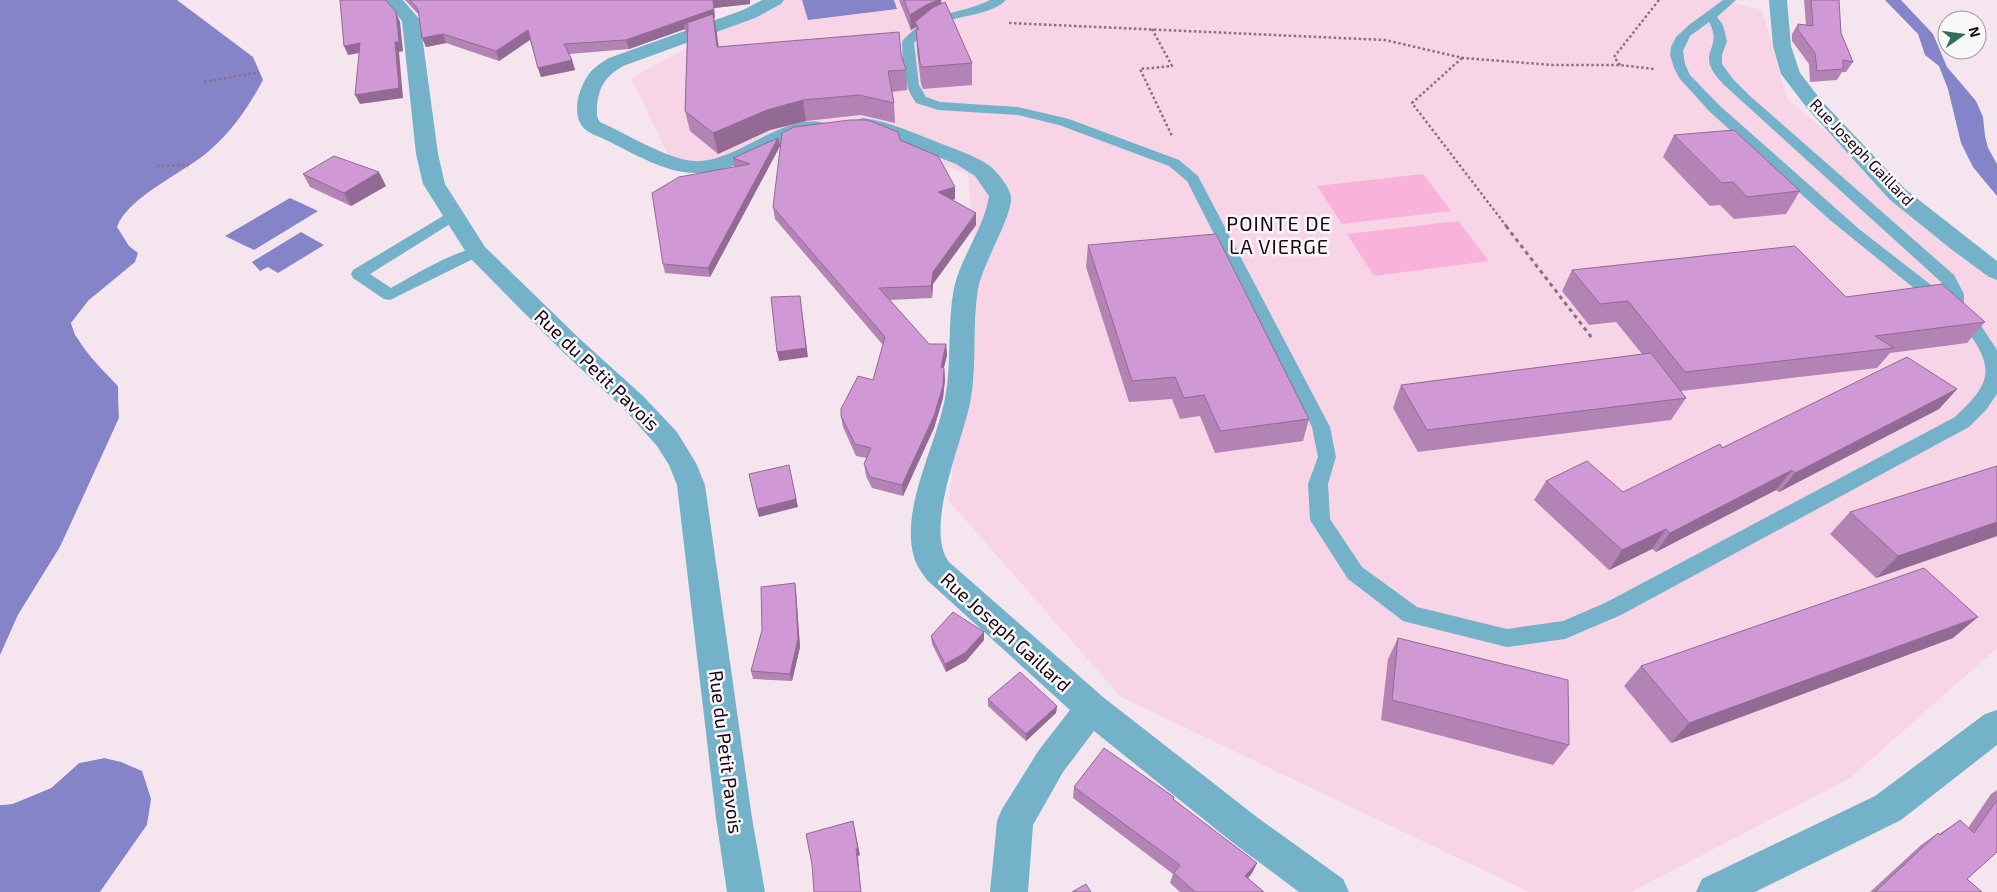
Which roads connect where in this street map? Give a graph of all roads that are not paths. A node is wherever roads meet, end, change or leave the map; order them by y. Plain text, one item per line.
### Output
1 (394, 0) edge
2 (775, 0) edge
3 (1000, 0) edge
4 (1730, 0) edge
5 (1778, 0) edge
6 (1710, 16) junction
7 (453, 216) junction
8 (477, 252) junction
9 (1997, 272) edge
10 (1956, 314) junction
11 (1091, 708) junction
12 (1997, 725) edge
13 (746, 892) edge
14 (1008, 892) edge
15 (1330, 892) edge
16 (1715, 892) edge

1 - 7 street, Rue du Petit Pavois
2 - 11 street, Rue Joseph Gaillard
3 - 10 lane
4 - 6 lane
5 - 9 street, Rue Joseph Gaillard
6 - 10 lane
6 - 10 lane
7 - 8 street, Rue du Petit Pavois
7 - 8 lane
8 - 13 street, Rue du Petit Pavois
11 - 14 street
11 - 15 street, Rue Joseph Gaillard
12 - 16 street

